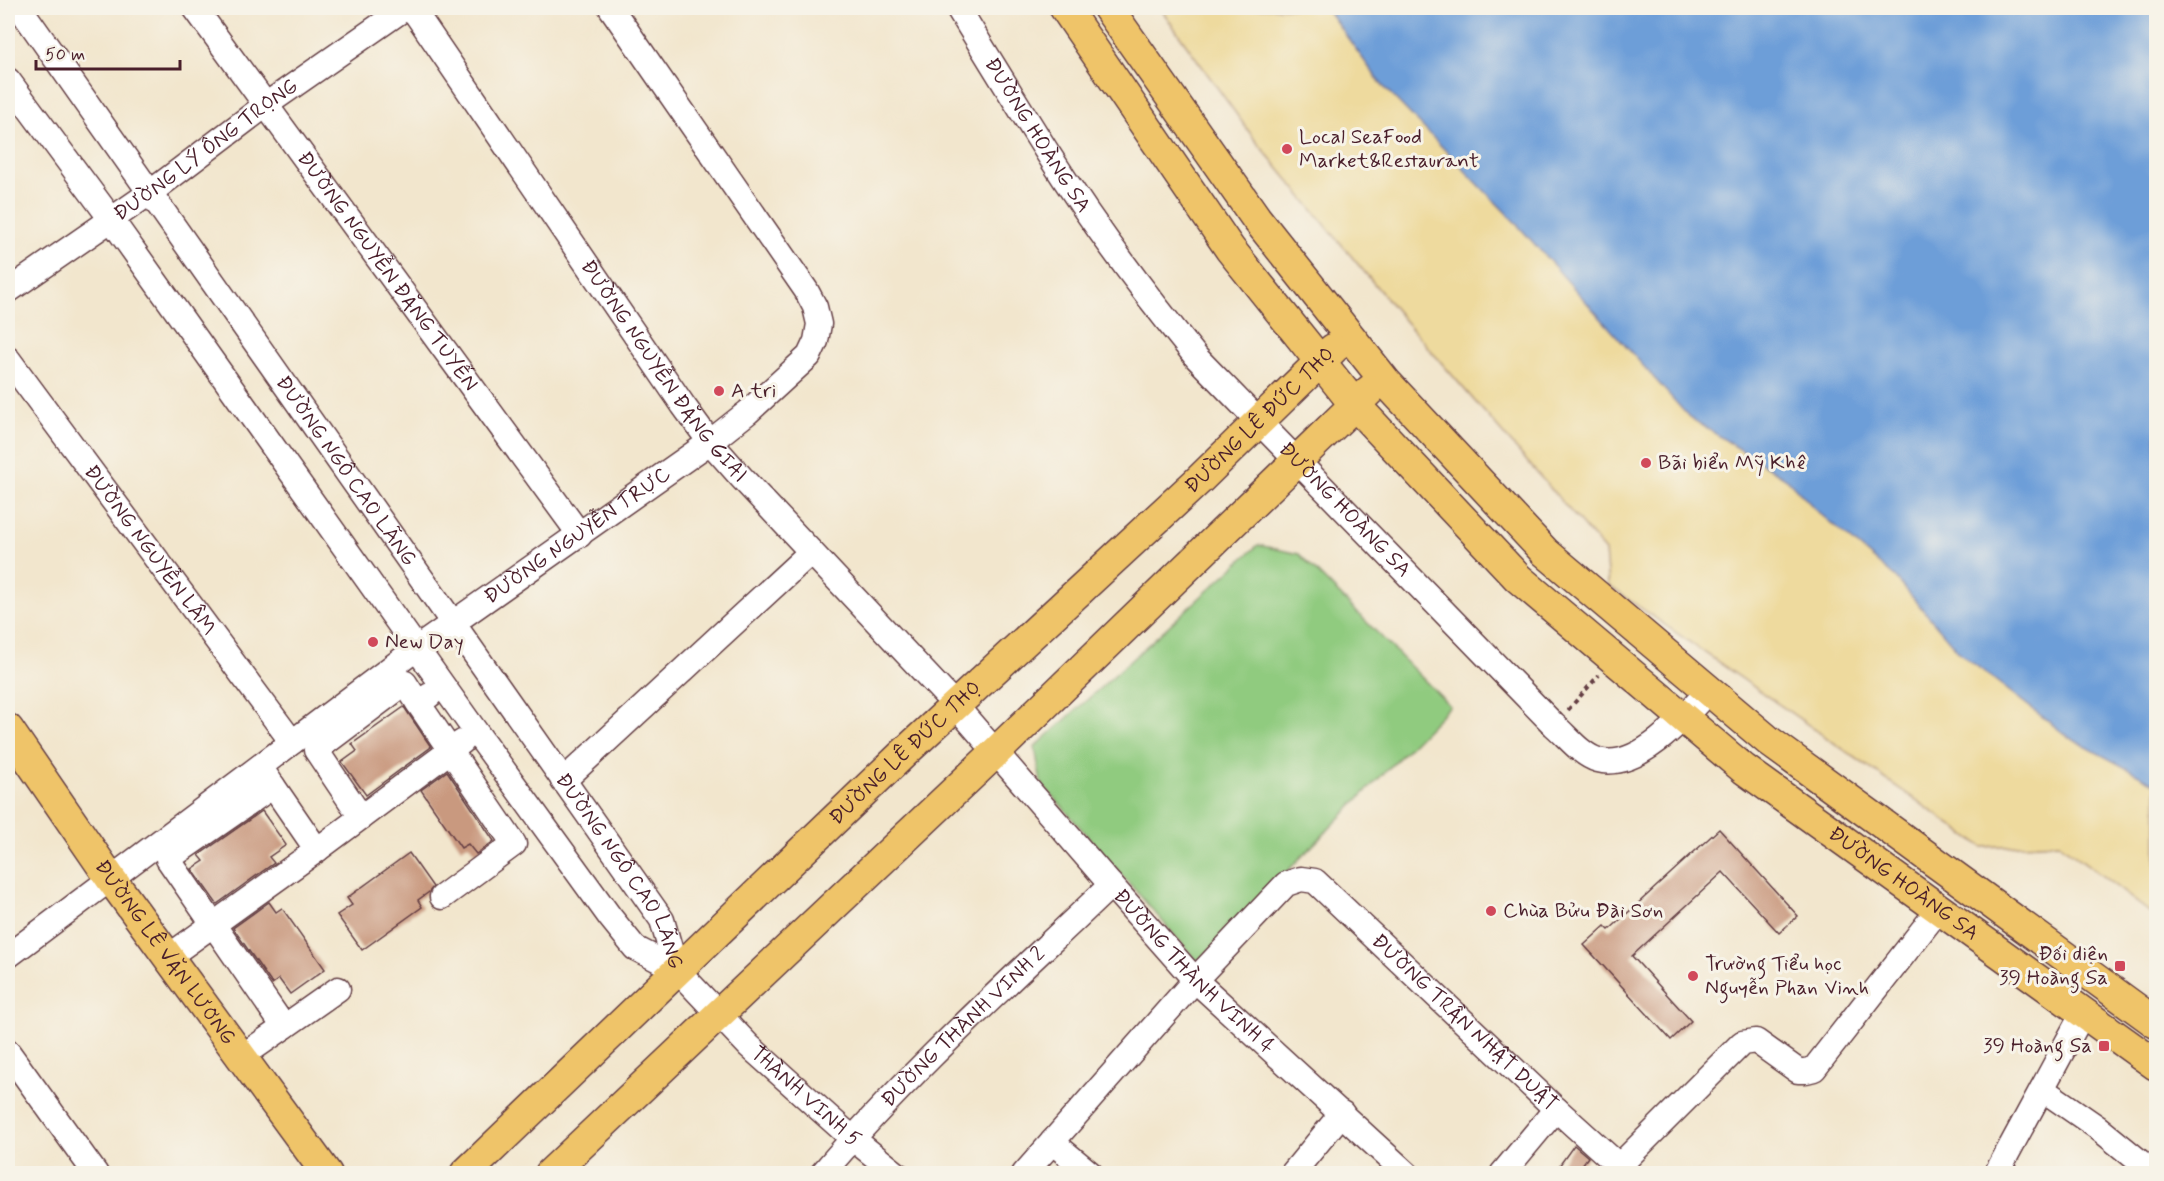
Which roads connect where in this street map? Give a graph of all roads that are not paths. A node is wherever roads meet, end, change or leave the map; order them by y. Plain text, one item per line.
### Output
1 (20, 8) edge
2 (195, 8) edge
3 (405, 8) edge
4 (412, 8) edge
5 (611, 8) edge
6 (958, 8) edge
7 (1065, 8) edge
8 (1108, 8) edge
9 (8, 80) edge
10 (267, 104) junction
11 (151, 192) junction
12 (111, 219) junction
13 (8, 291) edge
14 (1348, 334) junction
15 (8, 359) edge
16 (1320, 361) junction
17 (1383, 377) junction
18 (1355, 405) junction
19 (1259, 421) junction
20 (710, 442) junction
21 (1297, 460) junction
22 (580, 535) junction
23 (811, 552) junction
24 (453, 624) junction
25 (417, 649) junction
26 (443, 686) junction
27 (1708, 690) junction
28 (418, 703) junction
29 (955, 705) junction
30 (1684, 718) junction
31 (337, 721) junction
32 (8, 729) edge
33 (476, 732) junction
34 (292, 742) junction
35 (449, 750) junction
36 (997, 751) junction
37 (503, 769) junction
38 (266, 776) junction
39 (563, 781) junction
40 (476, 789) junction
41 (361, 817) junction
42 (317, 850) junction
43 (111, 879) junction
44 (1111, 885) junction
45 (442, 897) dead end
46 (1939, 909) junction
47 (215, 925) junction
48 (8, 956) edge
49 (168, 957) junction
50 (676, 969) junction
51 (1195, 980) junction
52 (2102, 984) junction
53 (338, 988) dead end
54 (2084, 1013) junction
55 (718, 1016) junction
56 (2157, 1023) edge
57 (284, 1027) junction
58 (8, 1052) edge
59 (242, 1057) junction
60 (2157, 1065) edge
61 (2042, 1089) junction
62 (1556, 1109) junction
63 (1342, 1113) junction
64 (852, 1138) junction
65 (1052, 1142) junction
66 (1623, 1170) edge
67 (96, 1173) edge
68 (327, 1173) edge
69 (465, 1173) edge
70 (550, 1173) edge
71 (822, 1173) edge
72 (897, 1173) edge
73 (1024, 1173) edge
74 (1091, 1173) edge
75 (1292, 1173) edge
76 (1407, 1173) edge
77 (1502, 1173) edge
78 (1996, 1173) edge
79 (2155, 1173) edge

1 - 11 street, ĐƯỜNG NGÔ CAO LÃNG
2 - 10 street, ĐƯỜNG NGUYỄN ĐĂNG TUYẾN
3 - 10 street, ĐƯỜNG LÝ ÔNG TRỌNG
4 - 20 street, ĐƯỜNG NGUYỄN ĐĂNG GIAI
5 - 20 street, ĐƯỜNG NGUYỄN TRỰC
6 - 19 street, ĐƯỜNG HOÀNG SA
7 - 16 main road, ĐƯỜNG HOÀNG SA
8 - 14 main road, ĐƯỜNG HOÀNG SA
9 - 12 street, ĐƯỜNG NGÔ CAO LÃNG
10 - 11 street, ĐƯỜNG LÝ ÔNG TRỌNG
10 - 22 street, ĐƯỜNG NGUYỄN ĐĂNG TUYẾN
11 - 12 street, ĐƯỜNG LÝ ÔNG TRỌNG
11 - 24 street, ĐƯỜNG NGÔ CAO LÃNG
12 - 13 street, ĐƯỜNG LÝ ÔNG TRỌNG
12 - 25 street, ĐƯỜNG NGÔ CAO LÃNG
14 - 16 main road, ĐƯỜNG LÊ ĐỨC THỌ
14 - 17 main road, ĐƯỜNG HOÀNG SA
15 - 34 street, ĐƯỜNG NGUYỄN LÂM
16 - 18 main road, ĐƯỜNG HOÀNG SA
16 - 19 main road, ĐƯỜNG LÊ ĐỨC THỌ
17 - 18 main road
17 - 27 main road, ĐƯỜNG HOÀNG SA
18 - 21 main road
18 - 30 main road, ĐƯỜNG HOÀNG SA
19 - 21 street, ĐƯỜNG HOÀNG SA
19 - 29 main road, ĐƯỜNG LÊ ĐỨC THỌ
20 - 22 street, ĐƯỜNG NGUYỄN TRỰC
20 - 23 street, ĐƯỜNG NGUYỄN ĐĂNG GIAI
21 - 30 street, ĐƯỜNG HOÀNG SA
21 - 36 main road
22 - 24 street, ĐƯỜNG NGUYỄN TRỰC
23 - 29 street, ĐƯỜNG NGUYỄN ĐĂNG GIAI
23 - 39 street
24 - 25 street, ĐƯỜNG NGUYỄN TRỰC
24 - 39 street, ĐƯỜNG NGÔ CAO LÃNG
25 - 26 street, ĐƯỜNG NGÔ CAO LÃNG
25 - 31 street, ĐƯỜNG NGUYỄN TRỰC
26 - 28 street
26 - 33 street, ĐƯỜNG NGÔ CAO LÃNG
27 - 30 street, ĐƯỜNG HOÀNG SA
27 - 52 main road, ĐƯỜNG HOÀNG SA
28 - 31 street
28 - 35 street
29 - 36 street, ĐƯỜNG THÀNH VINH 4
29 - 50 main road, ĐƯỜNG LÊ ĐỨC THỌ
30 - 46 main road, ĐƯỜNG HOÀNG SA
31 - 34 street, ĐƯỜNG NGUYỄN TRỰC
31 - 41 street
32 - 43 main road, ĐƯỜNG LÊ VĂN LƯƠNG
33 - 35 street
33 - 37 street, ĐƯỜNG NGÔ CAO LÃNG
34 - 38 street, ĐƯỜNG NGUYỄN TRỰC
35 - 40 street
35 - 41 street
36 - 44 street, ĐƯỜNG THÀNH VINH 4
36 - 55 main road
37 - 40 street
37 - 50 street, ĐƯỜNG NGÔ CAO LÃNG
38 - 42 street
38 - 43 street, ĐƯỜNG NGUYỄN TRỰC
38 - 47 street
39 - 50 street, ĐƯỜNG NGÔ CAO LÃNG
40 - 45 street
41 - 42 street
42 - 47 street
43 - 48 street, ĐƯỜNG NGUYỄN TRỰC
43 - 49 main road, ĐƯỜNG LÊ VĂN LƯƠNG
44 - 51 street, ĐƯỜNG THÀNH VINH 4
44 - 64 street, ĐƯỜNG THÀNH VINH 2
46 - 54 main road, ĐƯỜNG HOÀNG SA
46 - 66 street
47 - 49 street
47 - 57 street
49 - 59 main road, ĐƯỜNG LÊ VĂN LƯƠNG
50 - 55 street, THÀNH VINH 5
50 - 69 main road, ĐƯỜNG LÊ ĐỨC THỌ
51 - 62 street, ĐƯỜNG TRẦN NHẬT DUẬT
51 - 63 street, ĐƯỜNG THÀNH VINH 4
51 - 65 street
52 - 54 main road
52 - 56 main road, ĐƯỜNG HOÀNG SA
53 - 57 street
54 - 60 main road, ĐƯỜNG HOÀNG SA
54 - 61 street
55 - 64 street, THÀNH VINH 5
55 - 70 main road
57 - 59 street
58 - 67 street
59 - 68 main road, ĐƯỜNG LÊ VĂN LƯƠNG
61 - 78 street
61 - 79 street
62 - 66 street, ĐƯỜNG TRẦN NHẬT DUẬT
62 - 77 street
63 - 75 street
63 - 76 street, ĐƯỜNG THÀNH VINH 4
64 - 71 street, ĐƯỜNG THÀNH VINH 2
64 - 72 street, THÀNH VINH 5
65 - 73 street
65 - 74 street

